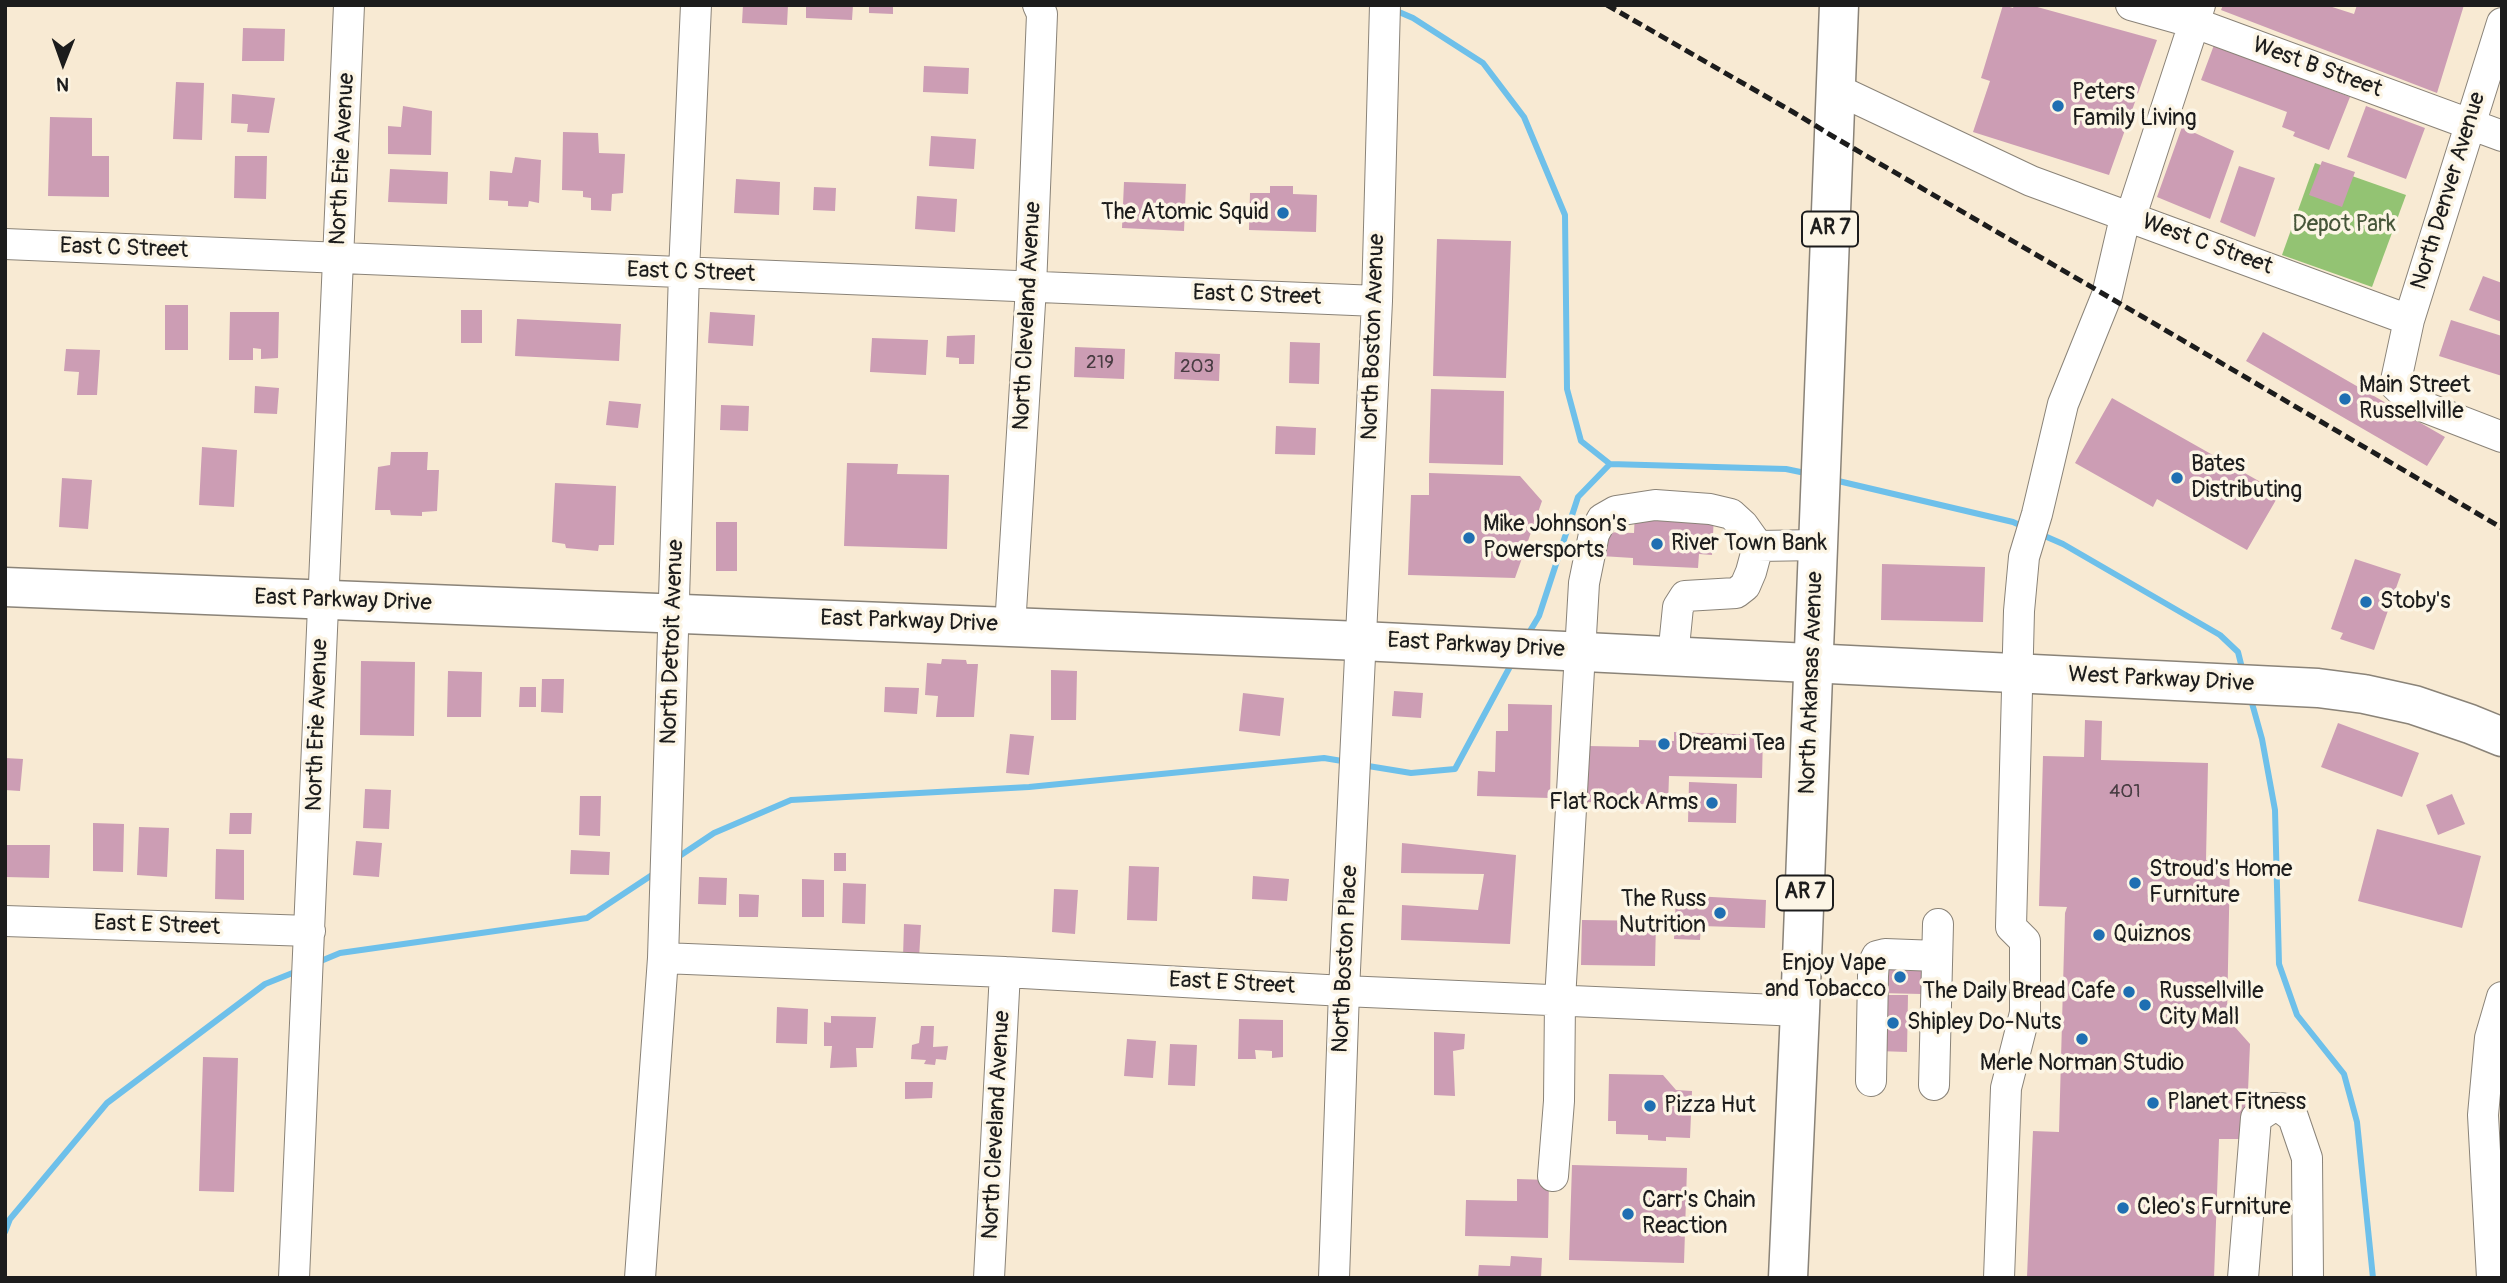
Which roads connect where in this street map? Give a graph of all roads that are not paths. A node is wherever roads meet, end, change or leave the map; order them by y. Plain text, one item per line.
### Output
1 (349, 5) edge
2 (696, 5) edge
3 (1038, 5) edge
4 (1839, 5) edge
5 (2131, 5) edge
6 (2198, 14) edge
7 (1385, 20) edge
8 (2502, 23) edge
9 (1836, 89) junction
10 (2469, 123) junction
11 (2502, 136) edge
12 (2131, 216) junction
13 (5, 244) edge
14 (338, 258) junction
15 (684, 272) junction
16 (1031, 287) junction
17 (1377, 301) junction
18 (2409, 320) junction
19 (2502, 437) edge
20 (1818, 527) junction
21 (1758, 546) junction
22 (5, 587) edge
23 (323, 601) junction
24 (674, 613) junction
25 (1010, 626) junction
26 (1361, 641) junction
27 (1562, 650) junction
28 (1673, 657) junction
29 (1813, 664) junction
30 (2018, 674) junction
31 (2502, 737) edge
32 (5, 921) edge
33 (1938, 924) dead end
34 (309, 938) junction
35 (1937, 956) junction
36 (663, 958) junction
37 (1005, 972) junction
38 (1344, 990) junction
39 (2502, 997) edge
40 (1560, 1000) junction
41 (1800, 1011) junction
42 (2496, 1039) edge
43 (1871, 1082) dead end
44 (1934, 1085) dead end
45 (1553, 1176) dead end
46 (294, 1278) edge
47 (640, 1278) edge
48 (989, 1278) edge
49 (1334, 1278) edge
50 (1788, 1278) edge
51 (1999, 1278) edge
52 (2244, 1278) edge
53 (2308, 1278) edge
54 (2492, 1278) edge

1 - 14 street, North Erie Avenue
2 - 15 street, North Detroit Avenue
3 - 16 street, North Cleveland Avenue
4 - 9 main road, North Arkansas Avenue / AR 7
5 - 6 street, West B Street
6 - 10 street, West B Street
6 - 12 street
7 - 17 street, North Boston Avenue
8 - 10 street, North Denver Avenue
9 - 12 street, West C Street
9 - 20 main road, North Arkansas Avenue / AR 7
10 - 11 street, West B Street
10 - 18 street, North Denver Avenue
12 - 18 street, West C Street
12 - 30 street
13 - 14 street, East C Street
14 - 15 street, East C Street
14 - 23 street, North Erie Avenue
15 - 16 street, East C Street
15 - 24 street, North Detroit Avenue
16 - 17 street, East C Street
16 - 25 street, North Cleveland Avenue
17 - 26 street, North Boston Avenue
18 - 19 street
20 - 21 street
20 - 29 main road, North Arkansas Avenue / AR 7
21 - 27 street
21 - 28 street
22 - 23 main road, East Parkway Drive
23 - 24 main road, East Parkway Drive
23 - 34 street, North Erie Avenue
24 - 25 main road, East Parkway Drive
24 - 36 street, North Detroit Avenue
25 - 26 main road, East Parkway Drive
26 - 27 main road, East Parkway Drive
26 - 38 street, North Boston Place
27 - 28 main road, East Parkway Drive
27 - 40 street
28 - 29 main road, East Parkway Drive
29 - 30 main road, West Parkway Drive
29 - 41 main road, North Arkansas Avenue / AR 7
30 - 31 main road, West Parkway Drive
30 - 51 street
32 - 34 street, East E Street
33 - 35 street
34 - 46 street, North Erie Avenue
35 - 43 street
35 - 44 street
36 - 37 street, East E Street
36 - 47 street, North Detroit Avenue
37 - 38 street, East E Street
37 - 48 street, North Cleveland Avenue
38 - 40 street, East E Street
38 - 49 street, North Boston Place
39 - 42 street
40 - 41 street, East E Street
40 - 45 street
41 - 50 main road, North Arkansas Avenue / AR 7
42 - 54 street
52 - 53 street

